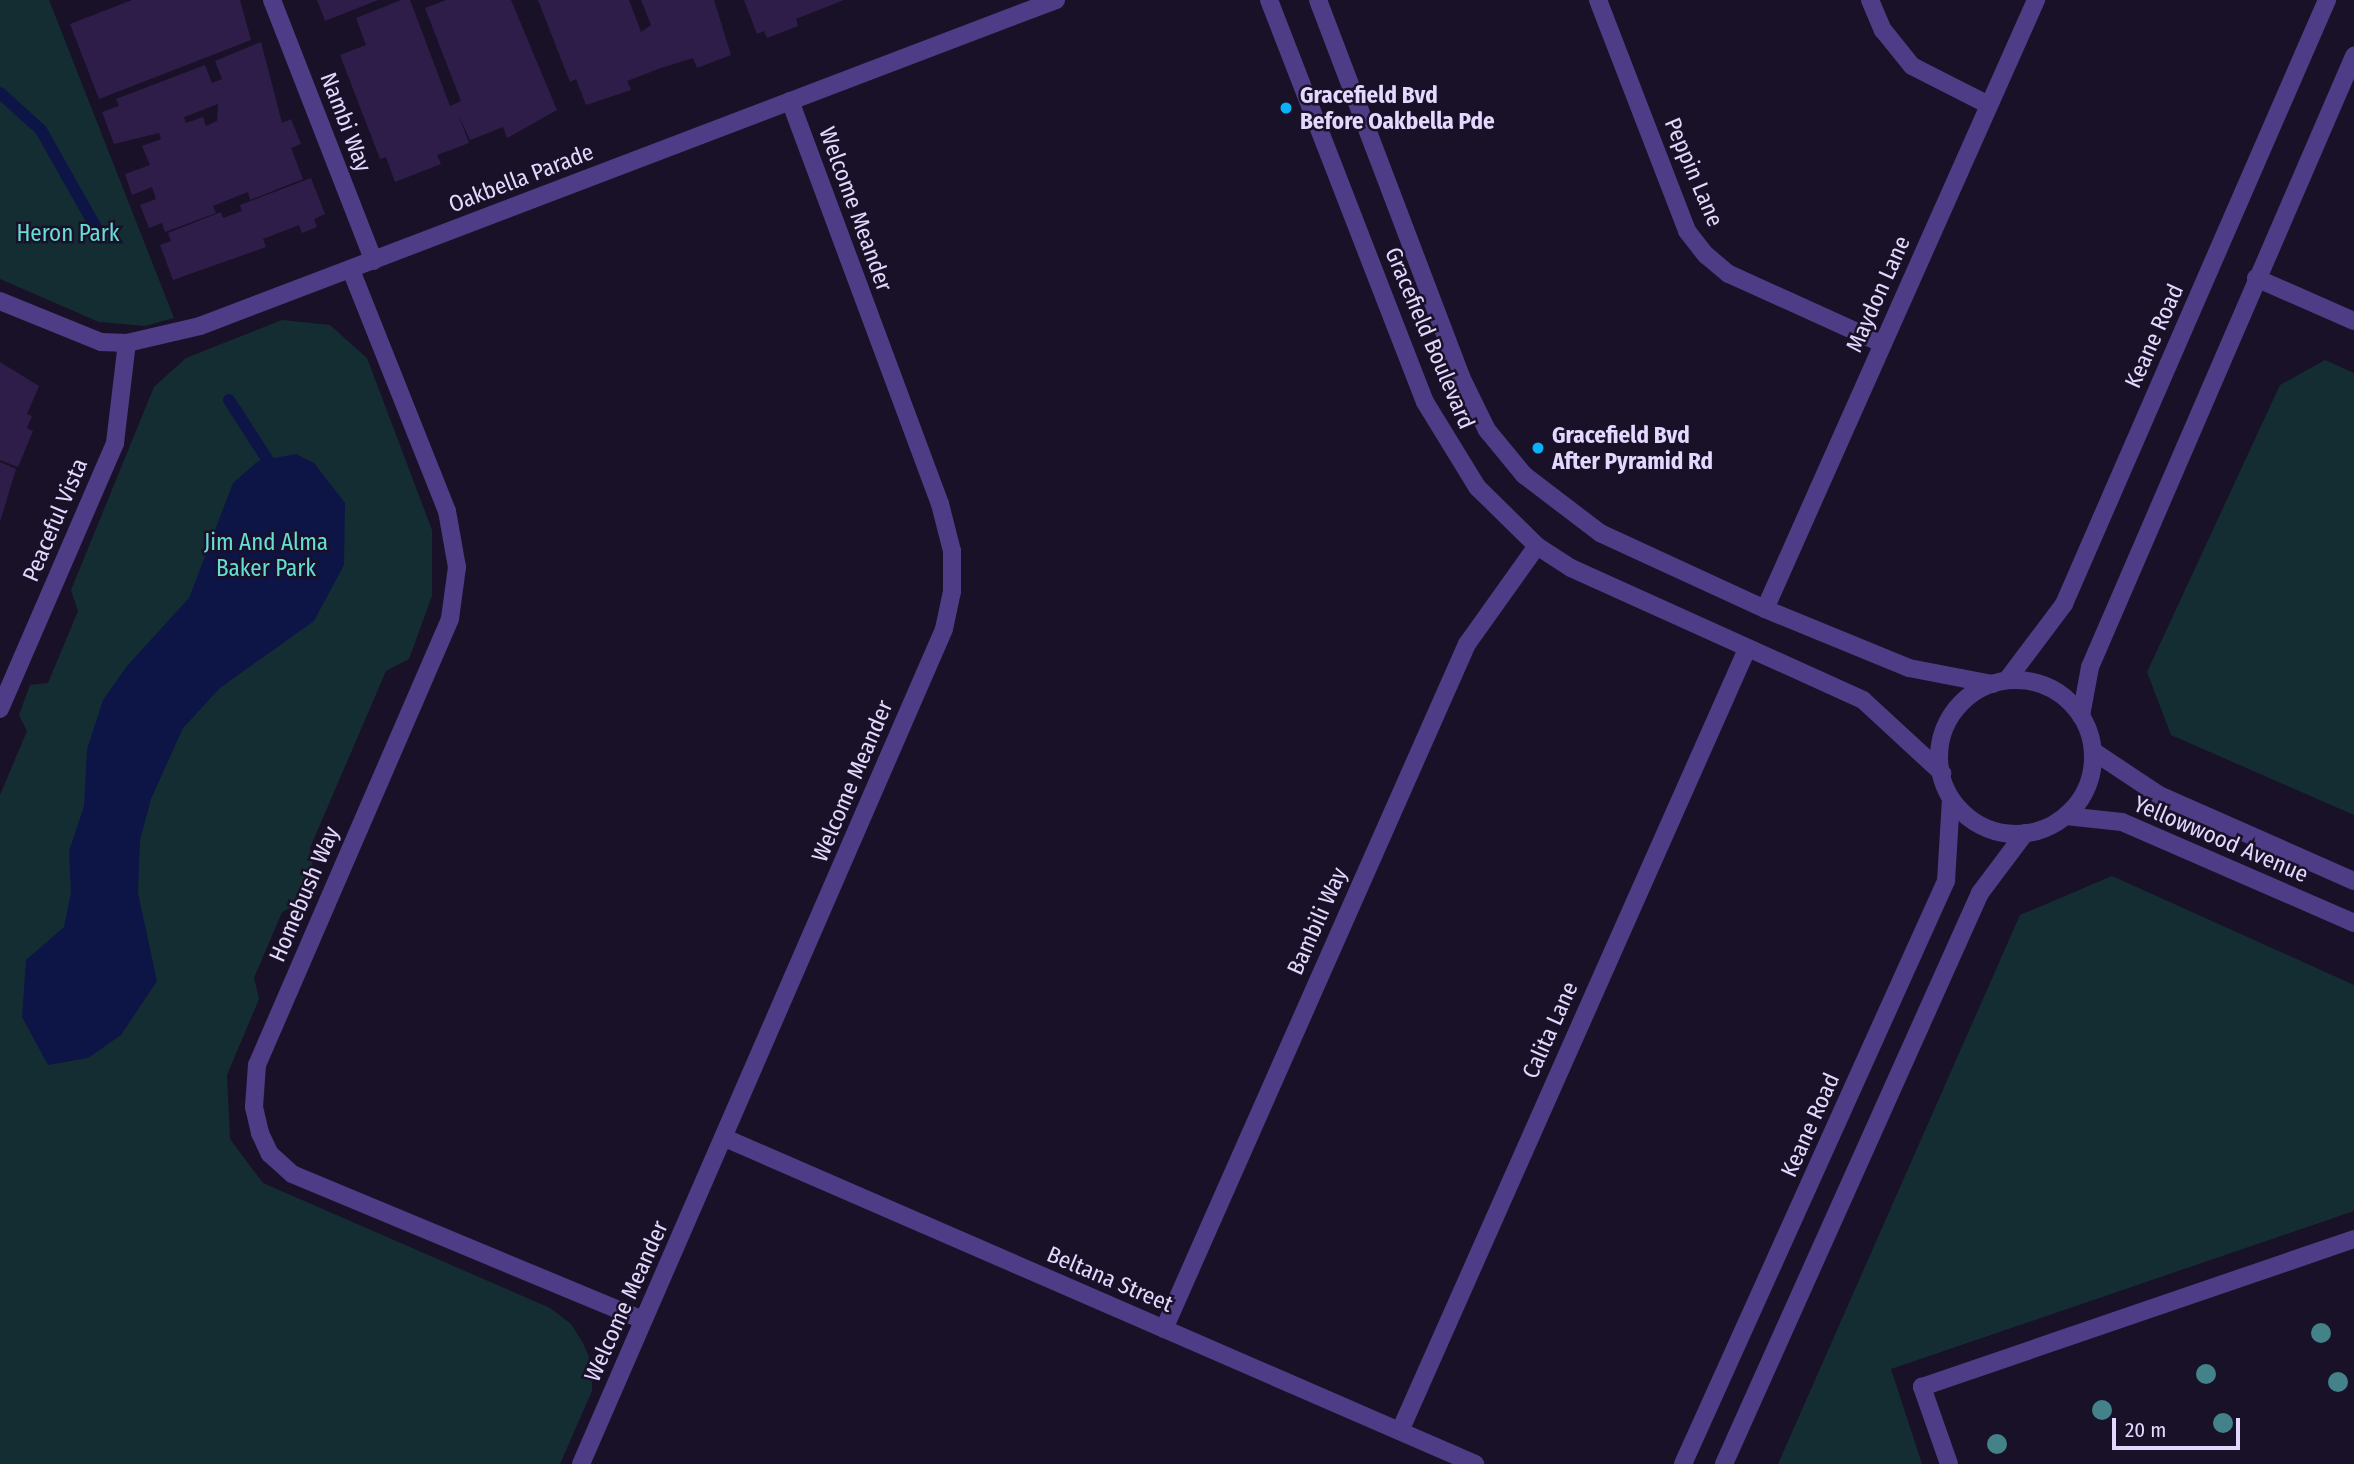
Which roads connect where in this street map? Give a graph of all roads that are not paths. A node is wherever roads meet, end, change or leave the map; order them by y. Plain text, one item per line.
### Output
1 (272, 0) edge
2 (1056, 0) edge
3 (1269, 0) edge
4 (1318, 0) edge
5 (1598, 0) edge
6 (1870, 0) edge
7 (2036, 0) edge
8 (2327, 0) edge
9 (2354, 56) edge
10 (790, 100) junction
11 (1989, 105) junction
12 (374, 261) junction
13 (351, 270) junction
14 (2256, 278) junction
15 (0, 301) edge
16 (2354, 321) edge
17 (127, 344) junction
18 (1883, 344) junction
19 (1537, 546) junction
20 (1765, 608) junction
21 (1747, 649) junction
22 (2000, 682) junction
23 (0, 709) edge
24 (2081, 716) junction
25 (2093, 751) junction
26 (1942, 773) junction
27 (1951, 799) junction
28 (2066, 816) junction
29 (2025, 834) junction
30 (2354, 881) edge
31 (2354, 923) edge
32 (725, 1138) junction
33 (2354, 1239) edge
34 (643, 1320) junction
35 (1164, 1329) junction
36 (1400, 1431) junction
37 (582, 1464) edge
38 (1475, 1464) edge
39 (1683, 1464) edge
40 (1724, 1464) edge
41 (1949, 1464) edge

1 - 12 street, Nambi Way
2 - 10 street, Oakbella Parade
3 - 19 street, Gracefield Boulevard
4 - 20 street, Gracefield Boulevard
5 - 18 street, Peppin Lane
6 - 11 street
7 - 11 street, Maydon Lane
8 - 22 street, Keane Road
9 - 14 street
10 - 12 street, Oakbella Parade
10 - 32 street, Welcome Meander
11 - 18 street, Maydon Lane
12 - 13 street, Oakbella Parade
13 - 17 street, Oakbella Parade
13 - 34 street, Homebush Way
14 - 16 street
14 - 24 street
15 - 17 street, Oakbella Parade
17 - 23 street, Peaceful Vista
18 - 20 street, Maydon Lane
19 - 21 street, Gracefield Boulevard
19 - 35 street, Bambili Way
20 - 22 street, Gracefield Boulevard
21 - 26 street, Gracefield Boulevard
21 - 36 street, Calita Lane
22 - 24 street
22 - 26 street, Keane Road
24 - 25 street
25 - 28 street
25 - 30 street, Yellowwood Avenue
26 - 27 street, Keane Road
27 - 29 street, Keane Road
27 - 39 street, Keane Road
28 - 29 street
28 - 31 street, Yellowwood Avenue
29 - 40 street
32 - 34 street, Welcome Meander
32 - 35 street, Beltana Street
33 - 41 street
34 - 37 street, Welcome Meander
35 - 36 street, Beltana Street
36 - 38 street, Beltana Street

